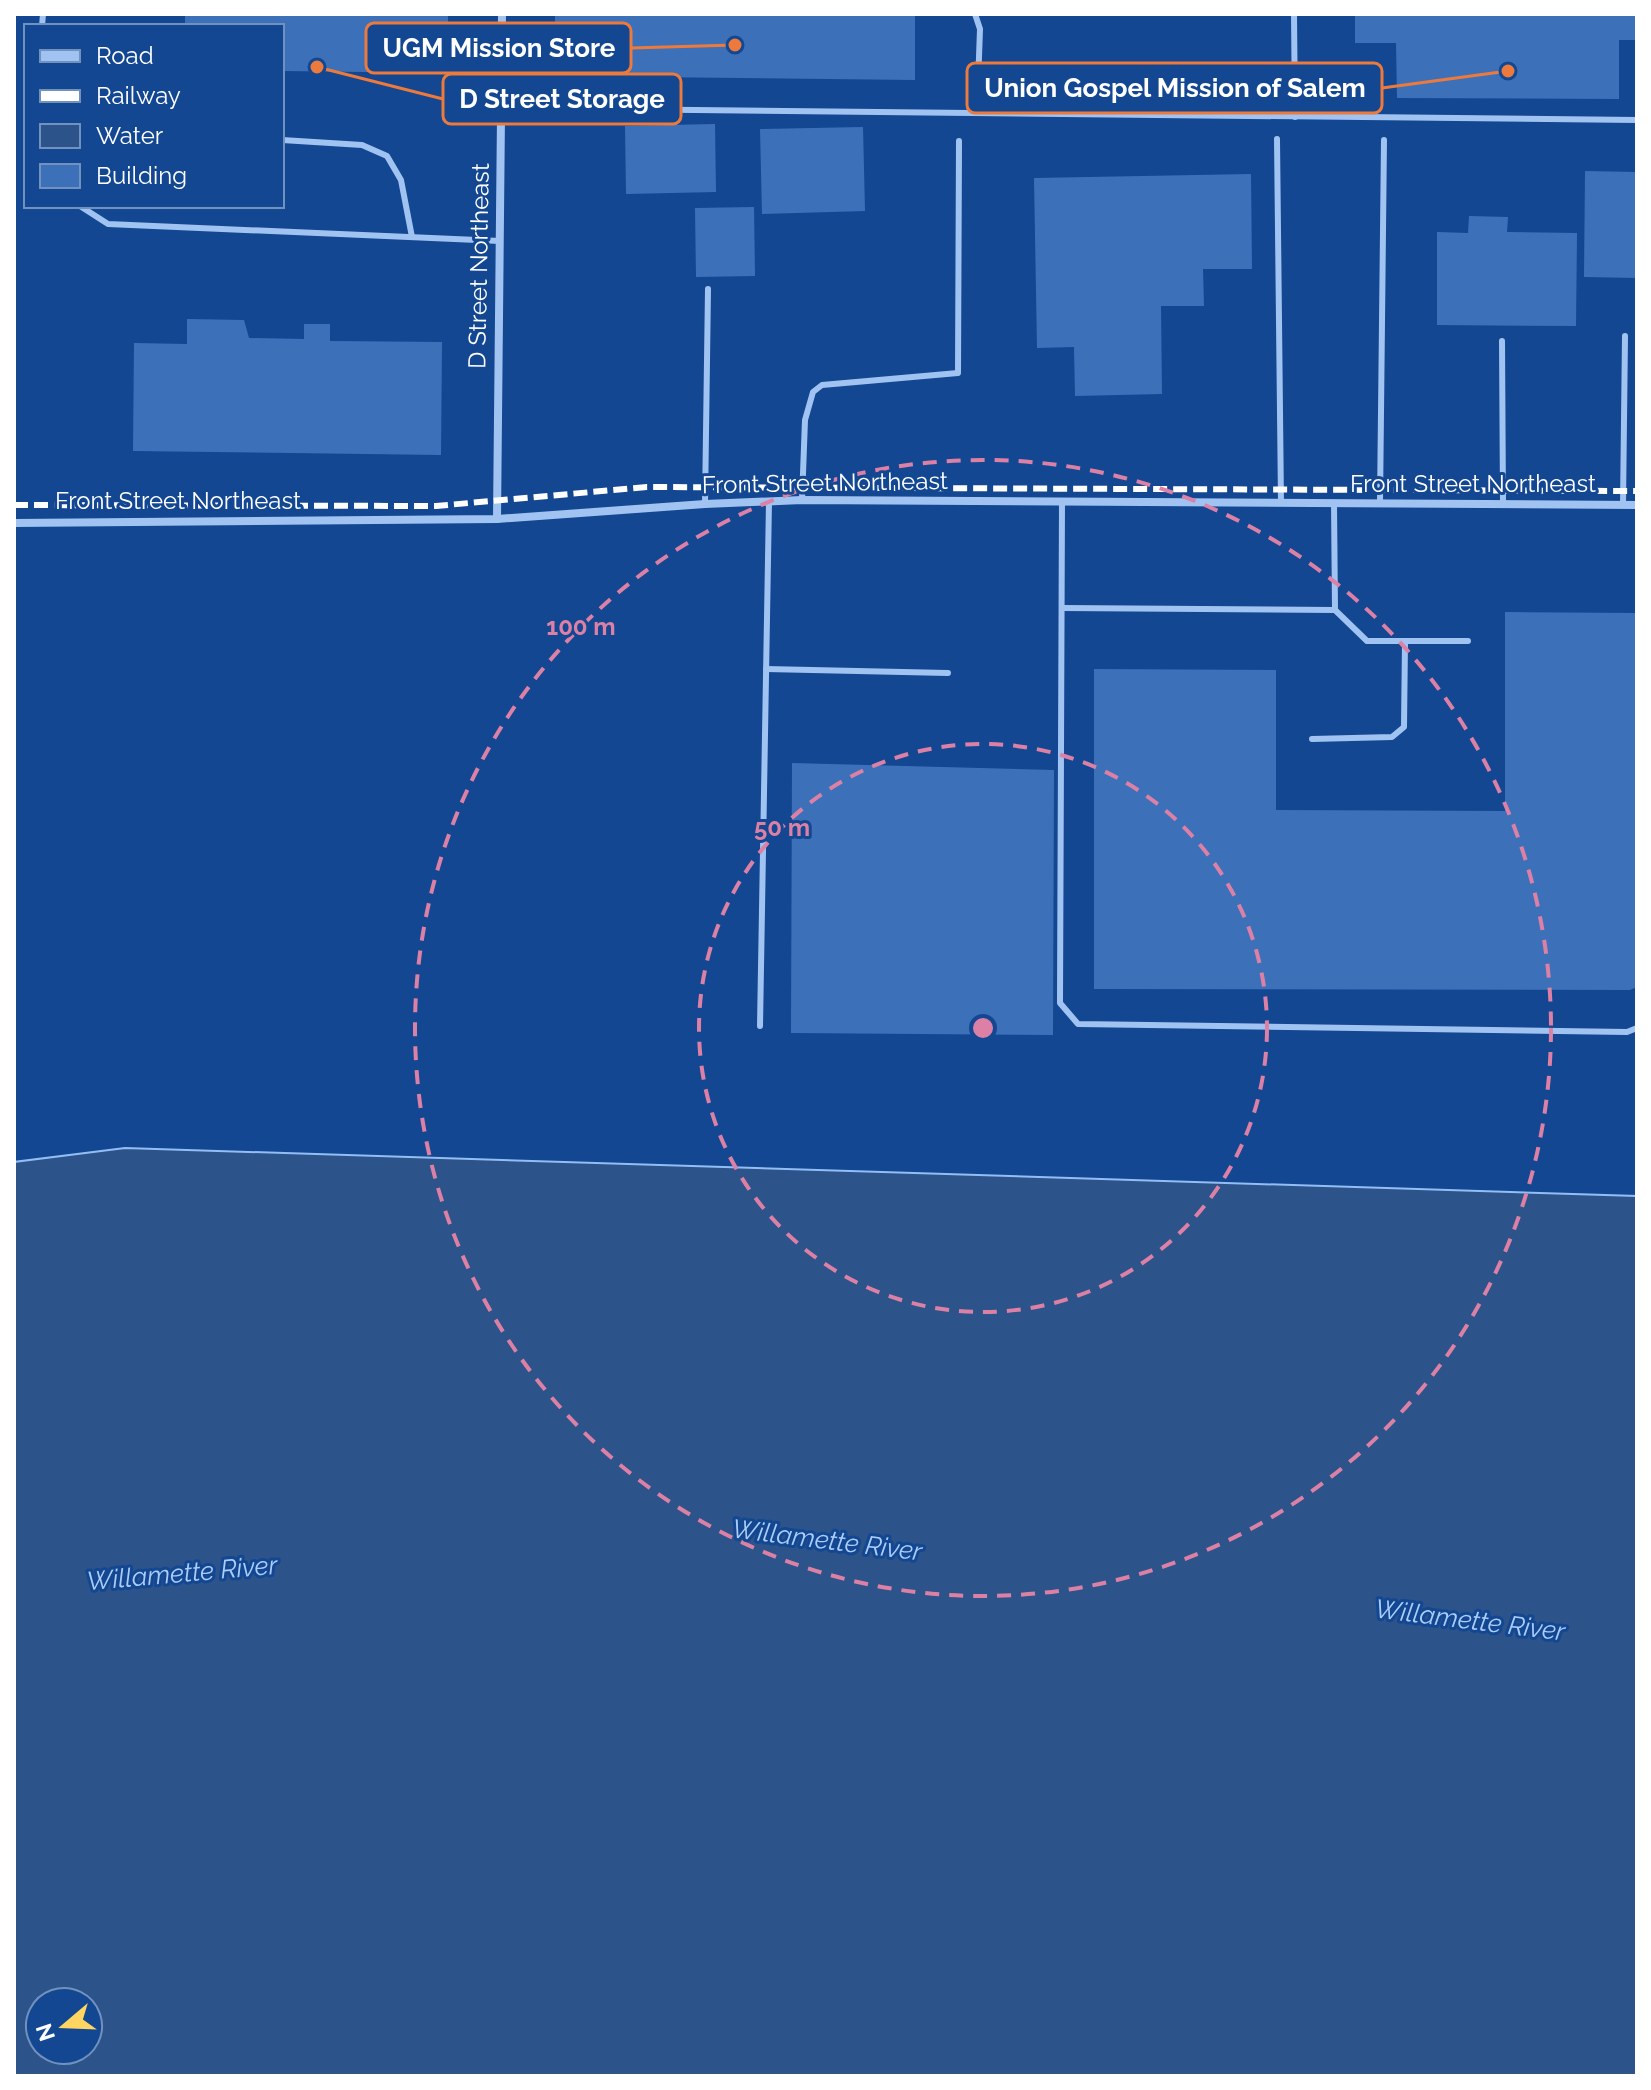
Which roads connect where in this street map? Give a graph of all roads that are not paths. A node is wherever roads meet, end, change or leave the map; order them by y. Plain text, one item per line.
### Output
1 (502, 14) edge
2 (975, 14) edge
3 (1294, 14) edge
4 (501, 108) junction
5 (977, 113) junction
6 (1295, 117) junction
7 (1637, 120) edge
8 (1277, 139) dead end
9 (284, 140) edge
10 (1384, 140) dead end
11 (959, 141) dead end
12 (83, 208) edge
13 (412, 237) junction
14 (500, 241) junction
15 (708, 289) dead end
16 (1625, 336) dead end
17 (1502, 341) dead end
18 (802, 500) junction
19 (769, 501) junction
20 (1062, 501) junction
21 (1281, 503) junction
22 (1334, 503) junction
23 (1380, 503) junction
24 (705, 504) junction
25 (1503, 504) junction
26 (1623, 505) junction
27 (1637, 505) edge
28 (497, 519) junction
29 (14, 523) edge
30 (1062, 608) junction
31 (1335, 610) junction
32 (1405, 641) junction
33 (1468, 641) dead end
34 (766, 669) junction
35 (948, 673) dead end
36 (1312, 739) dead end
37 (760, 1026) dead end
38 (1637, 1028) edge

1 - 4 street, D Street Northeast
2 - 5 lane
3 - 6 lane
4 - 5 lane
4 - 14 street, D Street Northeast
5 - 6 lane
6 - 7 lane
8 - 21 lane
9 - 13 lane
10 - 23 lane
11 - 18 lane
12 - 13 lane
13 - 14 lane
14 - 28 street, D Street Northeast
15 - 24 lane
16 - 26 lane
17 - 25 lane
18 - 19 street, Front Street Northeast
18 - 20 street, Front Street Northeast
19 - 24 street, Front Street Northeast
19 - 34 lane
20 - 21 street, Front Street Northeast
20 - 30 lane
21 - 22 street, Front Street Northeast
22 - 23 street, Front Street Northeast
22 - 31 lane
23 - 25 street, Front Street Northeast
24 - 28 street, Front Street Northeast
25 - 26 street, Front Street Northeast
26 - 27 street, Front Street Northeast
28 - 29 street, Front Street Northeast
30 - 31 lane
30 - 38 lane
31 - 32 lane
32 - 33 lane
32 - 36 lane
34 - 35 lane
34 - 37 lane

